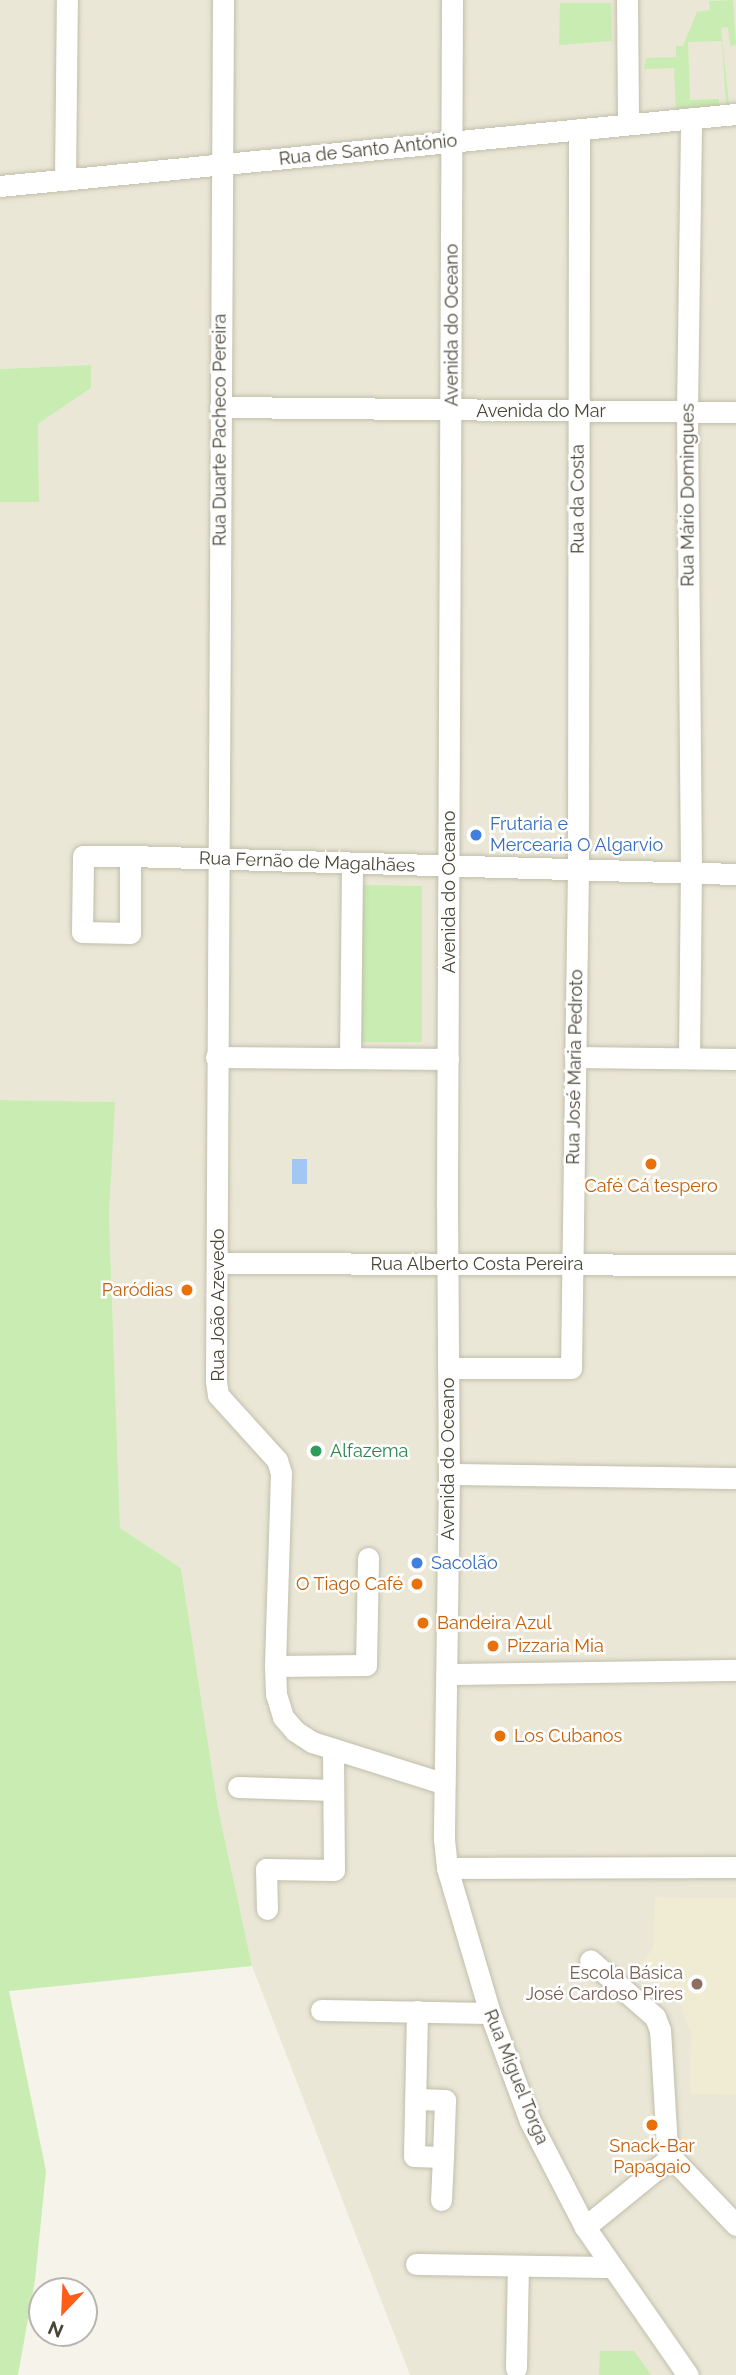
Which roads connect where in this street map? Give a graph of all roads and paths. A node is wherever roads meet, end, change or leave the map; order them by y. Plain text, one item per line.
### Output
1 (67, 0) edge
2 (223, 0) edge
3 (453, 0) edge
4 (627, 0) edge
5 (736, 114) edge
6 (691, 118) junction
7 (628, 124) junction
8 (579, 129) junction
9 (452, 141) junction
10 (222, 164) junction
11 (65, 180) junction
12 (0, 186) edge
13 (220, 407) junction
14 (452, 410) junction
15 (579, 411) junction
16 (687, 412) junction
17 (736, 412) edge
18 (130, 856) dead end
19 (216, 859) junction
20 (352, 863) junction
21 (449, 866) junction
22 (578, 869) junction
23 (691, 872) junction
24 (736, 874) edge
25 (216, 1057) junction
26 (575, 1057) junction
27 (350, 1058) junction
28 (689, 1058) junction
29 (448, 1059) junction
30 (736, 1059) edge
31 (218, 1262) junction
32 (447, 1264) junction
33 (573, 1264) junction
34 (736, 1265) edge
35 (448, 1368) junction
36 (449, 1474) junction
37 (736, 1478) edge
38 (368, 1558) dead end
39 (275, 1666) junction
40 (736, 1670) edge
41 (447, 1674) junction
42 (333, 1749) junction
43 (445, 1784) junction
44 (238, 1787) dead end
45 (333, 1790) junction
46 (736, 1867) edge
47 (447, 1868) junction
48 (267, 1909) dead end
49 (590, 1960) dead end
50 (321, 2010) dead end
51 (417, 2011) junction
52 (490, 2013) junction
53 (416, 2099) junction
54 (443, 2157) junction
55 (671, 2157) junction
56 (441, 2200) dead end
57 (736, 2225) edge
58 (585, 2228) junction
59 (416, 2264) dead end
60 (518, 2266) junction
61 (610, 2267) junction
62 (516, 2368) dead end
63 (688, 2375) edge

1 - 11 street
2 - 10 street, Rua Duarte Pacheco Pereira
3 - 9 street, Avenida do Oceano
4 - 7 street
5 - 6 street, Rua de Santo António
6 - 7 street, Rua de Santo António
6 - 16 street, Rua Mário Domingues
7 - 8 street, Rua de Santo António
8 - 9 street, Rua de Santo António
8 - 15 street, Rua da Costa
9 - 10 street, Rua de Santo António
9 - 14 street, Avenida do Oceano
10 - 11 street, Rua de Santo António
10 - 13 street, Rua Duarte Pacheco Pereira
11 - 12 street, Rua de Santo António
13 - 14 street, Avenida do Mar
13 - 19 street, Rua Duarte Pacheco Pereira
14 - 15 street, Avenida do Mar
14 - 21 street, Avenida do Oceano
15 - 16 street, Avenida do Mar
15 - 22 street, Rua da Costa
16 - 17 street, Avenida do Mar
16 - 23 street, Rua Mário Domingues
18 - 19 street, Rua Fernão de Magalhães
19 - 20 street, Rua Fernão de Magalhães
19 - 25 street, Rua João Azevedo
20 - 21 street, Rua Fernão de Magalhães
20 - 27 street
21 - 22 street, Rua Fernão de Magalhães
21 - 29 street, Avenida do Oceano
22 - 23 street, Rua Fernão de Magalhães
22 - 26 street, Rua José Maria Pedroto
23 - 24 street, Rua Fernão de Magalhães
23 - 28 street, Rua Mário Domingues
25 - 27 street
25 - 31 street, Rua João Azevedo
26 - 28 street
26 - 33 street, Rua José Maria Pedroto
27 - 29 street
28 - 30 street
29 - 32 street, Avenida do Oceano
31 - 32 street, Rua Alberto Costa Pereira
31 - 39 street, Rua João Azevedo
32 - 33 street, Rua Alberto Costa Pereira
32 - 35 street, Avenida do Oceano
33 - 34 street, Rua Alberto Costa Pereira
33 - 35 street, Rua José Maria Pedroto
35 - 36 street, Avenida do Oceano
36 - 37 street
36 - 41 street, Avenida do Oceano
38 - 39 street
39 - 42 street, Rua João Azevedo
40 - 41 street
41 - 43 street, Avenida do Oceano
42 - 43 street, Rua João Azevedo
42 - 45 street
43 - 47 street, Rua Miguel Torga
44 - 45 street
45 - 48 street
46 - 47 street
47 - 52 street, Rua Miguel Torga
49 - 55 street
50 - 51 street
51 - 52 street
51 - 53 street
52 - 58 street, Rua Miguel Torga
53 - 54 street
53 - 54 street
54 - 56 street
55 - 57 street
55 - 58 street
58 - 61 street, Rua Miguel Torga
59 - 60 street
60 - 61 street
60 - 62 street
61 - 63 street, Rua Miguel Torga

